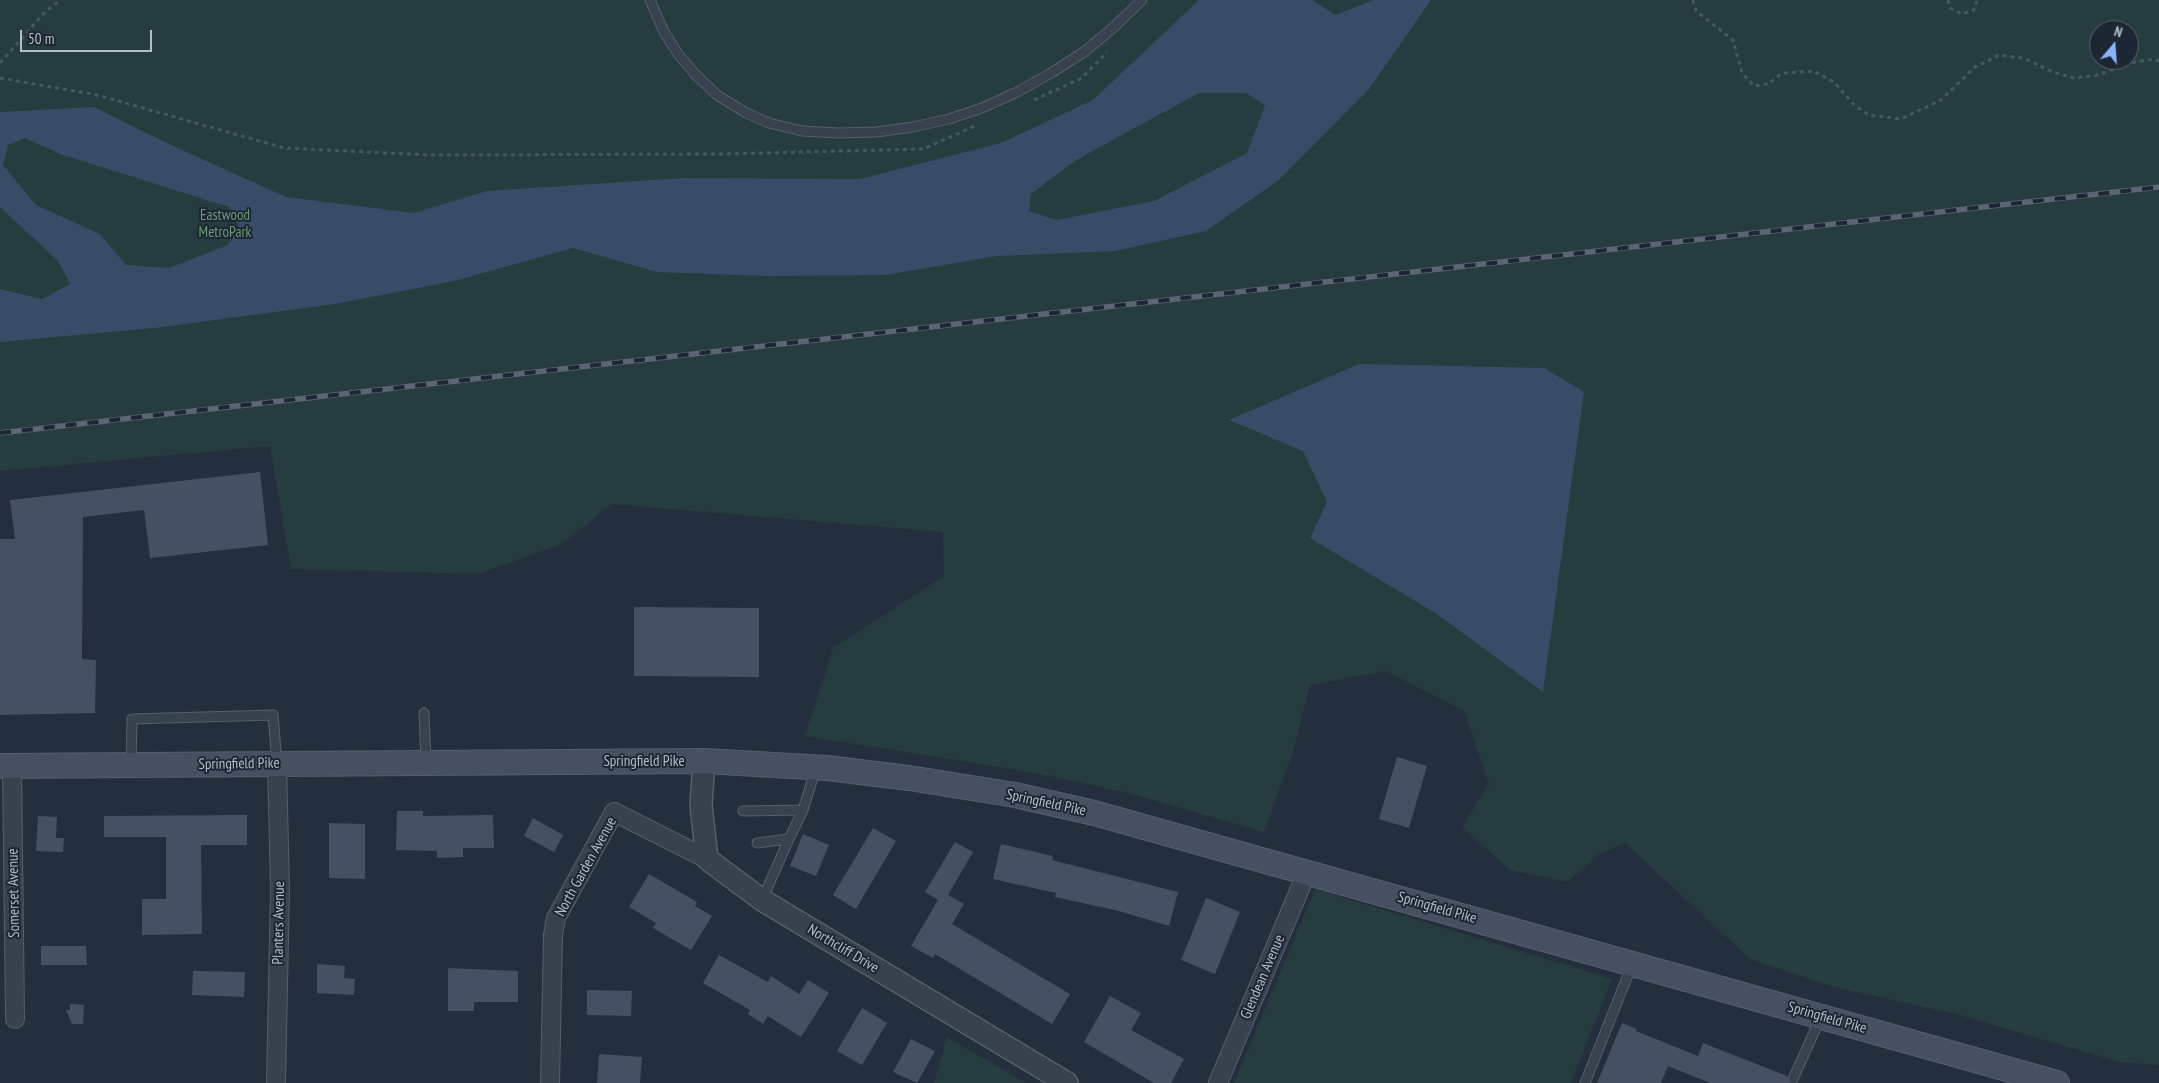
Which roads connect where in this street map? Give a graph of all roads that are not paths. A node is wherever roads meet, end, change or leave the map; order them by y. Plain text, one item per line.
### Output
1 (650, 0) edge
2 (1142, 0) edge
3 (424, 713) dead end
4 (704, 761) junction
5 (426, 762) junction
6 (277, 764) junction
7 (131, 765) junction
8 (6, 766) edge
9 (816, 767) junction
10 (803, 810) junction
11 (743, 811) dead end
12 (789, 839) junction
13 (757, 843) dead end
14 (707, 859) junction
15 (1308, 872) junction
16 (762, 900) junction
17 (1632, 964) junction
18 (1821, 1017) junction
19 (15, 1019) dead end
20 (1794, 1079) dead end
21 (276, 1083) edge
22 (550, 1083) edge
23 (1067, 1083) edge
24 (1218, 1083) edge
25 (1585, 1083) edge
26 (2057, 1083) edge

1 - 2 lane
3 - 5 lane
4 - 5 main road, Springfield Pike
4 - 9 main road, Springfield Pike
4 - 14 street
5 - 6 main road, Springfield Pike
6 - 7 main road, Springfield Pike
6 - 7 lane
6 - 21 street, Planters Avenue
7 - 8 main road, Springfield Pike
8 - 19 street, Somerset Avenue
9 - 10 lane
9 - 15 main road, Springfield Pike
10 - 11 lane
10 - 12 lane
12 - 13 lane
12 - 16 lane
14 - 16 street, Northcliff Drive
14 - 22 street, North Garden Avenue
15 - 17 main road, Springfield Pike
15 - 24 street, Glendean Avenue
16 - 23 street, Northcliff Drive
17 - 18 main road, Springfield Pike
17 - 25 lane
18 - 20 lane
18 - 26 main road, Springfield Pike

